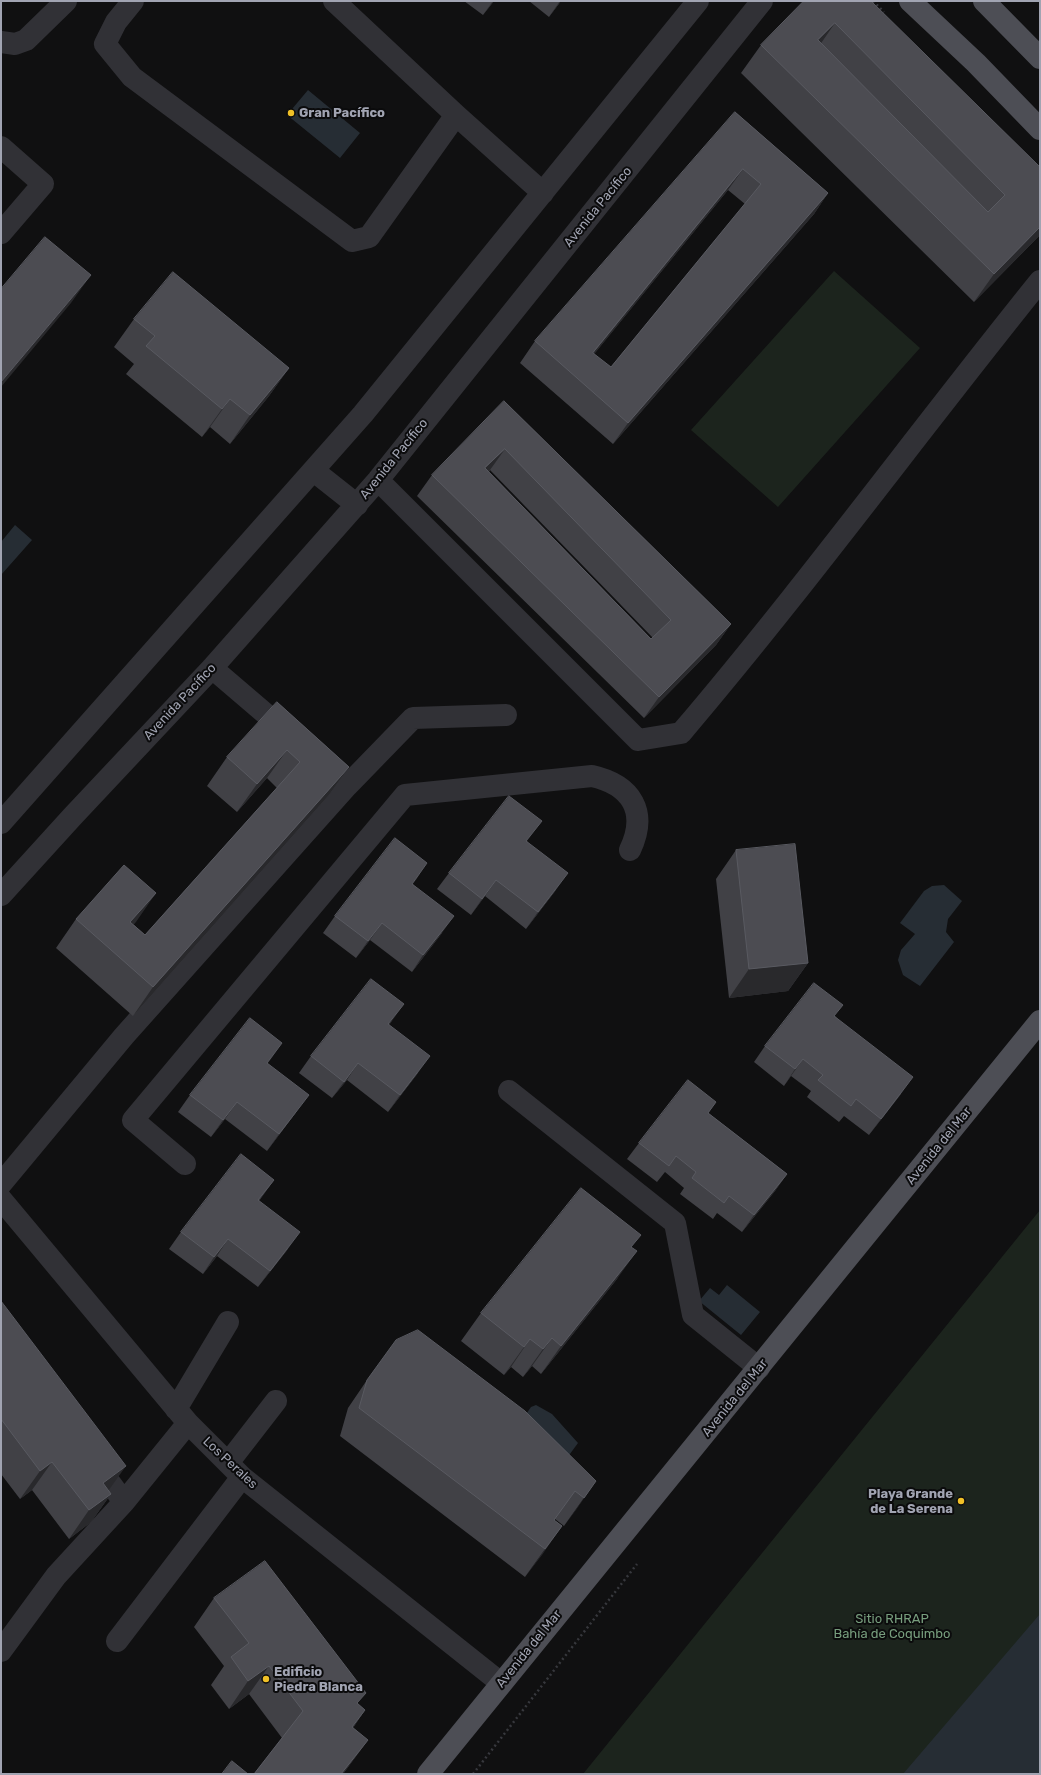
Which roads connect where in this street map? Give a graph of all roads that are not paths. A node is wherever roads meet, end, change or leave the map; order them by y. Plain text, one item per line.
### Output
1 (66, 1) edge
2 (133, 1) edge
3 (334, 1) edge
4 (698, 1) edge
5 (762, 1) edge
6 (910, 1) edge
7 (984, 1) edge
8 (1, 42) edge
9 (1040, 58) edge
10 (456, 115) junction
11 (1040, 129) edge
12 (1, 147) edge
13 (543, 193) junction
14 (1, 233) edge
15 (1040, 281) edge
16 (314, 471) junction
17 (378, 480) junction
18 (357, 504) junction
19 (212, 668) junction
20 (506, 715) dead end
21 (306, 748) edge
22 (1, 823) edge
23 (630, 850) dead end
24 (1, 895) edge
25 (1040, 1021) edge
26 (509, 1091) dead end
27 (185, 1164) dead end
28 (1, 1184) edge
29 (1, 1199) edge
30 (228, 1322) dead end
31 (759, 1368) junction
32 (276, 1401) dead end
33 (182, 1416) junction
34 (82, 1446) edge
35 (235, 1470) junction
36 (124, 1502) junction
37 (117, 1641) dead end
38 (1, 1651) edge
39 (501, 1683) junction
40 (428, 1774) edge

1 - 8 street
2 - 10 street
3 - 10 street
4 - 13 street
5 - 17 street, Avenida Pacífico
6 - 11 main road
7 - 9 main road
10 - 13 street
12 - 14 street
13 - 16 street
15 - 17 street
16 - 18 street
16 - 22 street
17 - 18 street, Avenida Pacífico
18 - 19 street, Avenida Pacífico
19 - 21 street
19 - 24 street, Avenida Pacífico
20 - 28 street
23 - 27 street
25 - 31 main road, Avenida del Mar
26 - 31 street
29 - 33 street, Los Perales
30 - 33 street
31 - 39 main road, Avenida del Mar
32 - 35 street
33 - 35 street, Los Perales
33 - 36 street
34 - 36 street
35 - 37 street
35 - 39 street, Los Perales
36 - 38 street
39 - 40 main road, Avenida del Mar

